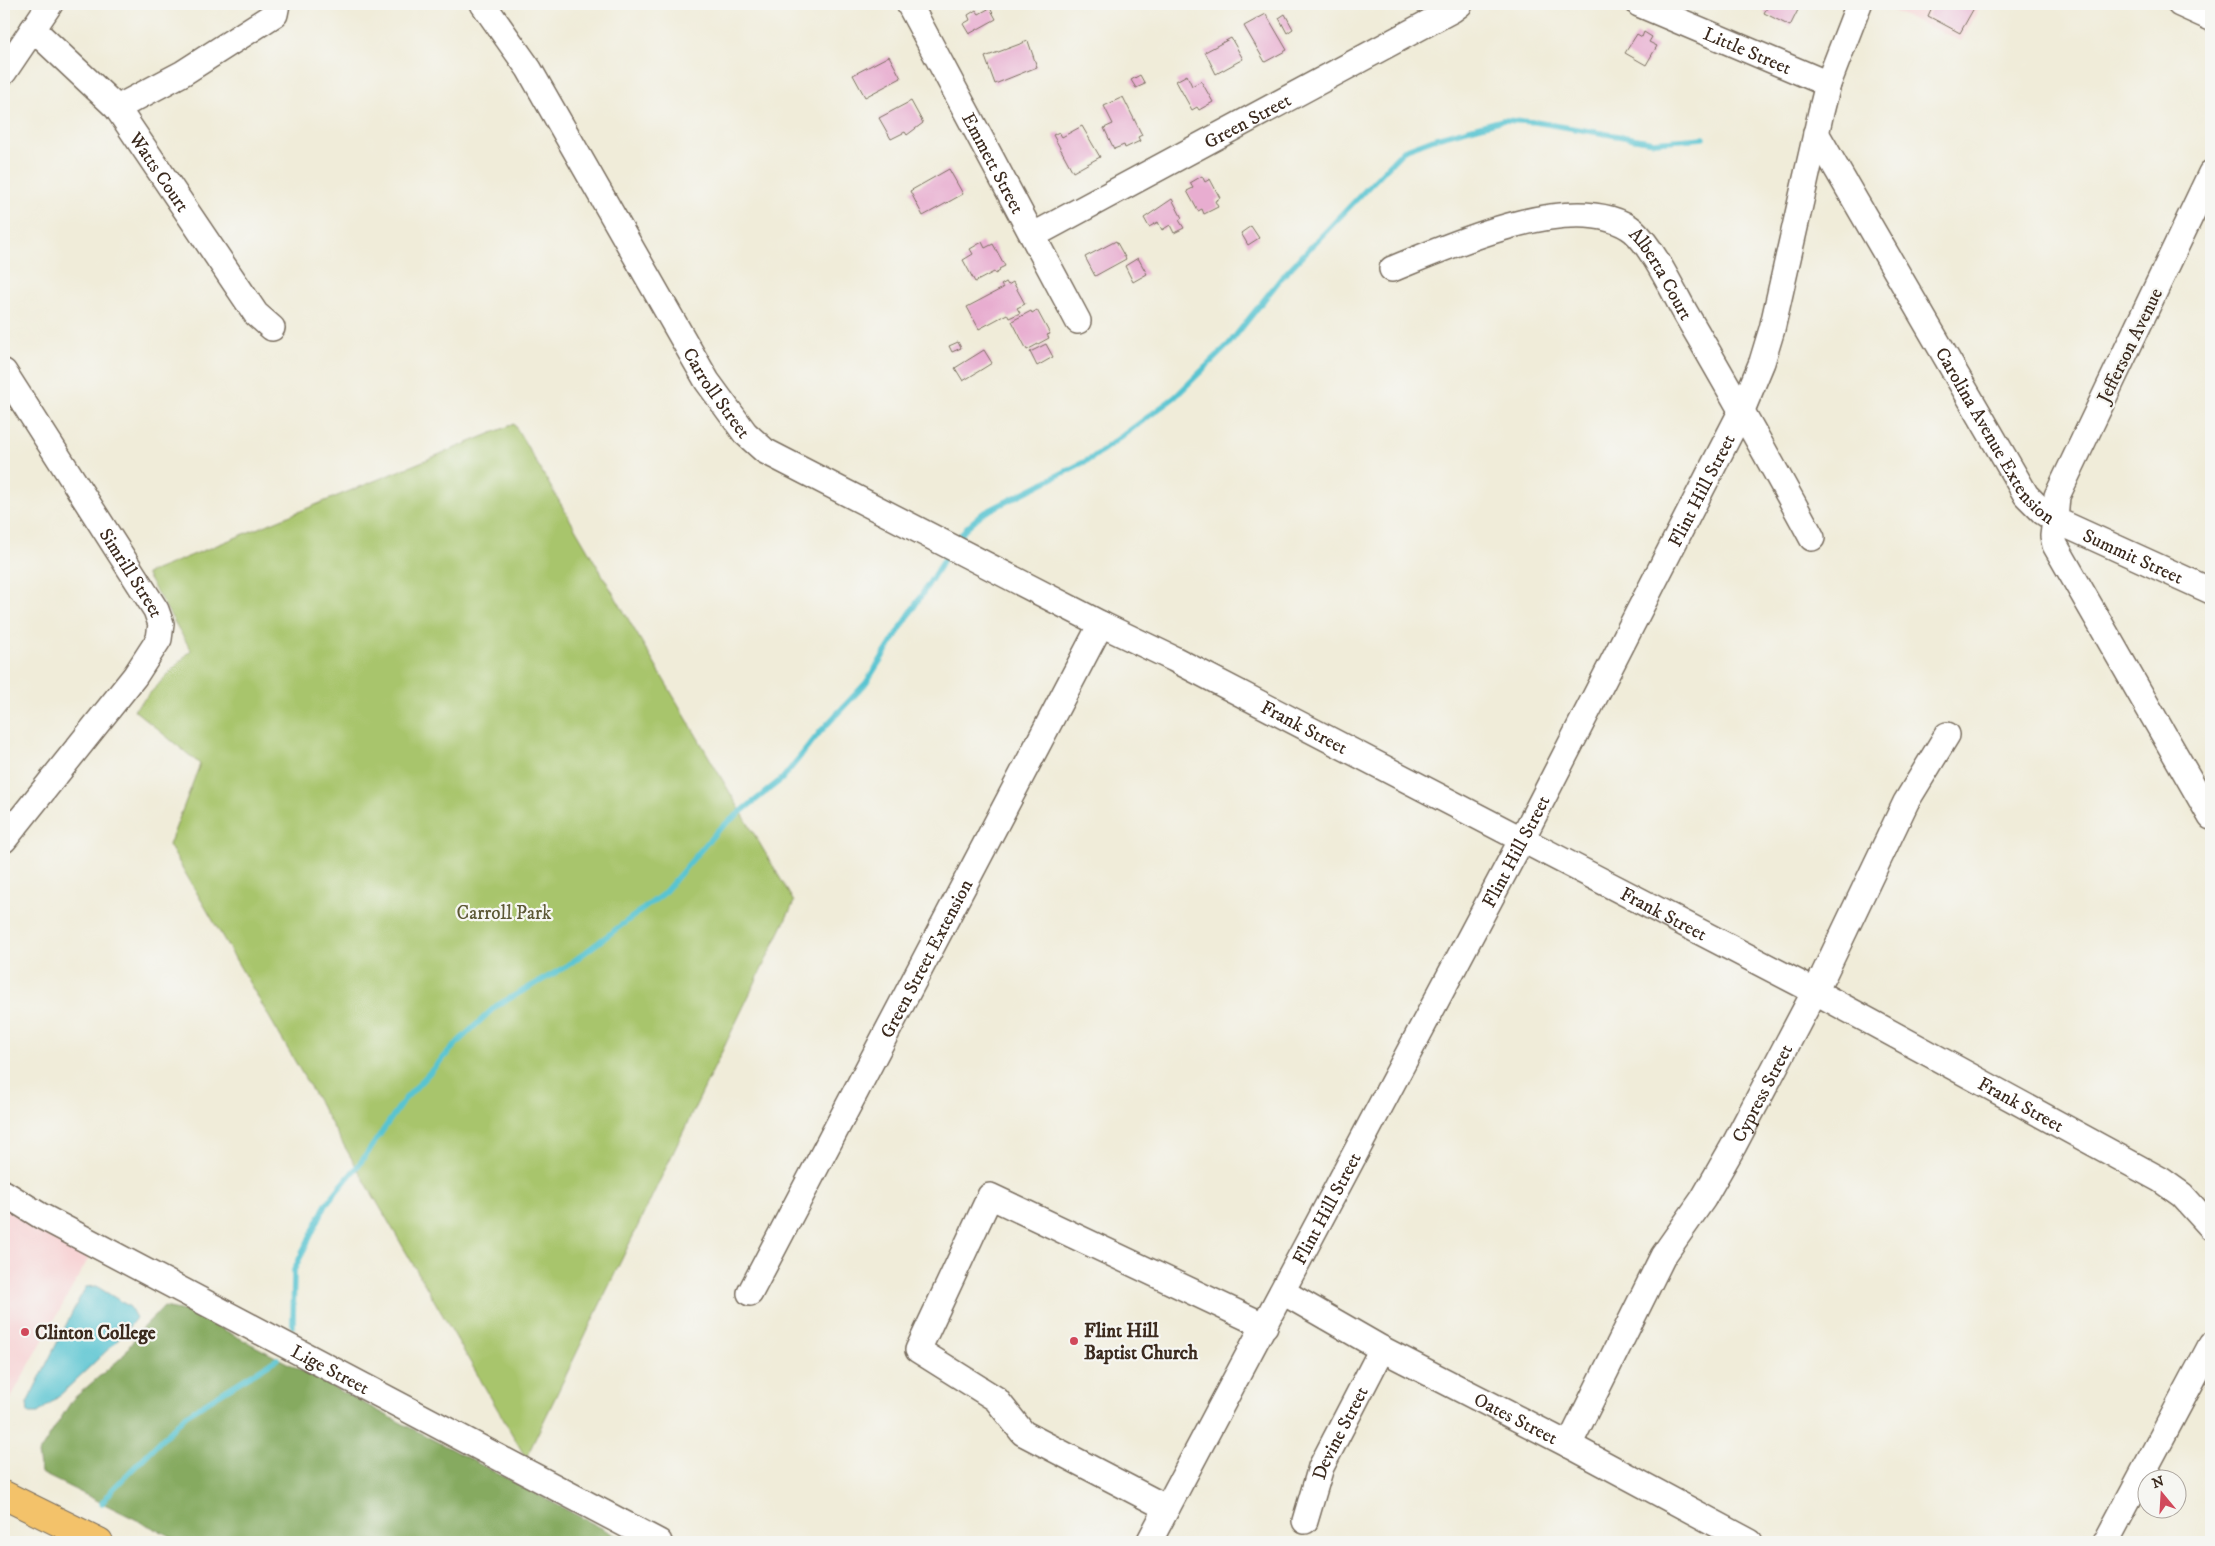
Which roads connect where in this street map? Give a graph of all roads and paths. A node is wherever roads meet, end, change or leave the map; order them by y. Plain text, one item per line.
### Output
1 (50, 4) edge
2 (277, 4) edge
3 (483, 4) edge
4 (909, 4) edge
5 (1460, 4) edge
6 (1639, 4) edge
7 (1859, 4) edge
8 (2180, 4) edge
9 (2211, 18) edge
10 (33, 29) junction
11 (4, 72) edge
12 (1828, 84) junction
13 (117, 108) junction
14 (1816, 133) junction
15 (2211, 173) edge
16 (1034, 235) junction
17 (1392, 269) dead end
18 (1078, 321) dead end
19 (272, 328) dead end
20 (4, 372) edge
21 (1742, 410) junction
22 (2055, 520) junction
23 (1812, 538) dead end
24 (2211, 591) edge
25 (1101, 624) junction
26 (1947, 735) dead end
27 (2211, 817) edge
28 (1522, 839) junction
29 (4, 840) edge
30 (1814, 991) junction
31 (4, 1193) edge
32 (2211, 1227) edge
33 (1283, 1292) junction
34 (750, 1293) dead end
35 (1265, 1326) junction
36 (2211, 1345) edge
37 (1382, 1349) junction
38 (1569, 1445) junction
39 (4, 1495) edge
40 (1167, 1508) junction
41 (1304, 1521) dead end
42 (100, 1542) edge
43 (660, 1542) edge
44 (1149, 1542) edge
45 (1750, 1542) edge
46 (2106, 1542) edge

1 - 10 street
2 - 13 street
3 - 25 street, Carroll Street
4 - 16 street, Emmett Street
5 - 16 street, Green Street
6 - 12 street, Little Street
7 - 12 street, Flint Hill Street
8 - 9 street
10 - 11 street
10 - 13 street, Watts Court
12 - 14 street, Flint Hill Street
13 - 19 street, Watts Court
14 - 21 street, Flint Hill Street
14 - 22 street, Carolina Avenue Extension
15 - 22 street, Jefferson Avenue
16 - 18 street, Emmett Street
17 - 21 street, Alberta Court
20 - 29 street, Simrill Street
21 - 23 street, Alberta Court
21 - 28 street, Flint Hill Street
22 - 24 street, Summit Street
22 - 27 street, Carolina Avenue Extension
25 - 28 street, Frank Street
25 - 34 street, Green Street Extension
26 - 30 street, Cypress Street
28 - 30 street, Frank Street
28 - 33 street, Flint Hill Street
30 - 32 street, Frank Street
30 - 38 street, Cypress Street
31 - 43 street, Lige Street
33 - 35 street, Flint Hill Street
33 - 37 street, Oates Street
35 - 40 street, Flint Hill Street
35 - 40 street
36 - 46 street
37 - 38 street, Oates Street
37 - 41 street, Devine Street
38 - 45 street, Oates Street
39 - 42 highway
40 - 44 street, Flint Hill Street

